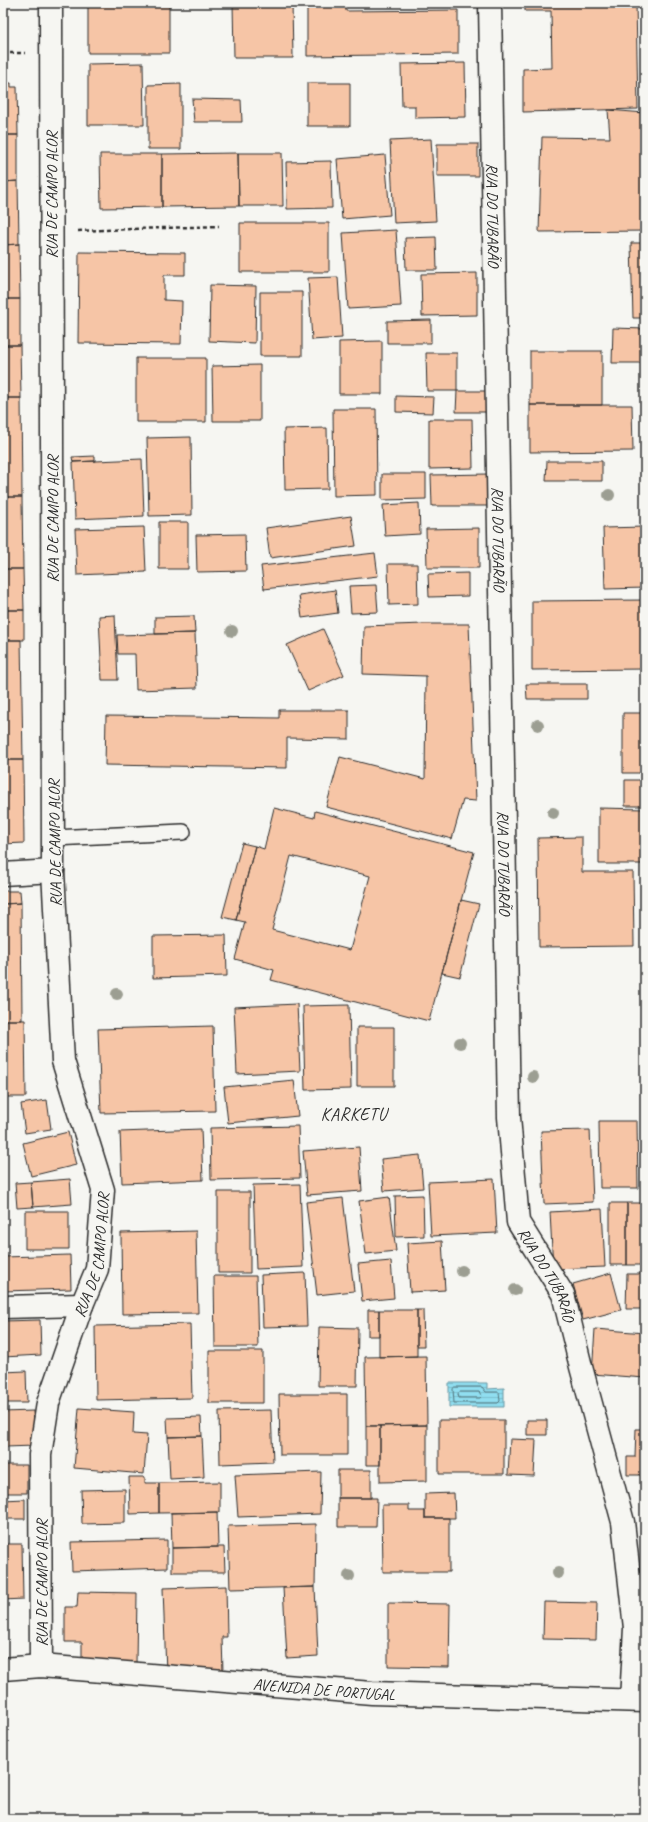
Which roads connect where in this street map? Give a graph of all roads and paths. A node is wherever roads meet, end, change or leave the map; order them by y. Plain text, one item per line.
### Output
1 (51, 3) edge
2 (490, 3) edge
3 (219, 226) dead end
4 (52, 232) junction
5 (183, 832) dead end
6 (53, 838) junction
7 (53, 871) junction
8 (3, 874) edge
9 (82, 1305) junction
10 (3, 1307) edge
11 (41, 1666) junction
12 (3, 1669) edge
13 (638, 1700) edge

1 - 4 street, RUA DE CAMPO ALOR
2 - 13 street, RUA DO TUBARÃO
3 - 4 path
4 - 6 street, RUA DE CAMPO ALOR
5 - 6 lane
6 - 7 street, RUA DE CAMPO ALOR
7 - 8 street
7 - 9 street, RUA DE CAMPO ALOR
9 - 10 street
9 - 11 street, RUA DE CAMPO ALOR
11 - 12 street, AVENIDA DE PORTUGAL
11 - 13 street, AVENIDA DE PORTUGAL

